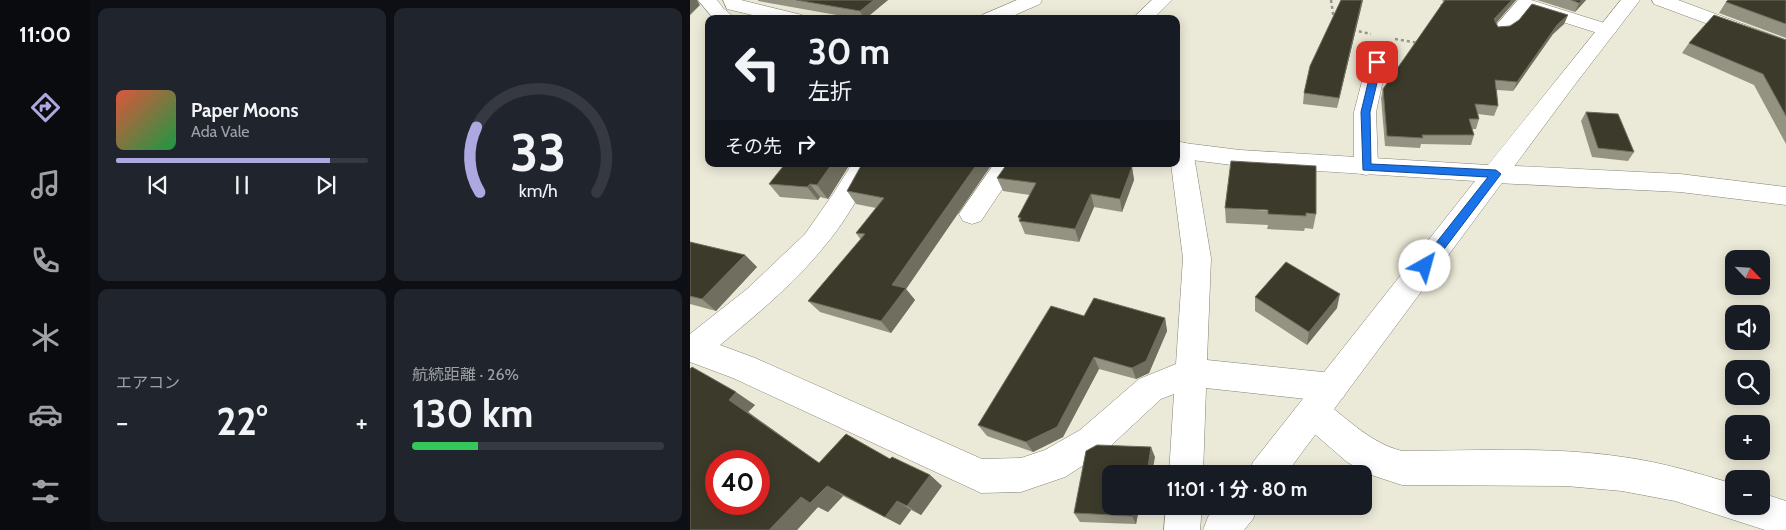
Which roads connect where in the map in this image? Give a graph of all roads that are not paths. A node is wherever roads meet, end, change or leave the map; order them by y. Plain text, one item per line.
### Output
1 (707, 0) edge
2 (732, 0) edge
3 (1033, 0) edge
4 (1163, 0) edge
5 (1631, 0) edge
6 (1661, 0) edge
7 (721, 15) edge
8 (778, 15) edge
9 (998, 15) edge
10 (1146, 15) edge
11 (1502, 30) edge
12 (1607, 30) junction
13 (1786, 48) edge
14 (1377, 62) dead end
15 (1180, 150) edge
16 (1180, 156) edge
17 (862, 167) edge
18 (1005, 167) edge
19 (1366, 167) junction
20 (1496, 174) junction
21 (1786, 196) edge
22 (972, 214) dead end
23 (692, 349) edge
24 (1192, 372) junction
25 (1322, 400) junction
26 (1187, 465) edge
27 (1272, 465) edge
28 (1725, 499) edge
29 (1770, 514) edge
30 (1183, 515) edge
31 (1233, 515) edge
32 (1786, 519) edge
33 (1182, 530) edge
34 (1221, 530) edge

1 - 7 street
2 - 8 street
3 - 9 street
4 - 10 street
5 - 12 street
6 - 13 street
11 - 12 street
12 - 20 street
14 - 19 street
15 - 19 street
16 - 24 street
17 - 23 street
18 - 22 street
19 - 20 street
20 - 21 street
20 - 25 street
23 - 24 street
24 - 25 street
24 - 26 street
25 - 27 street
25 - 28 street
29 - 32 street
30 - 33 street
31 - 34 street

